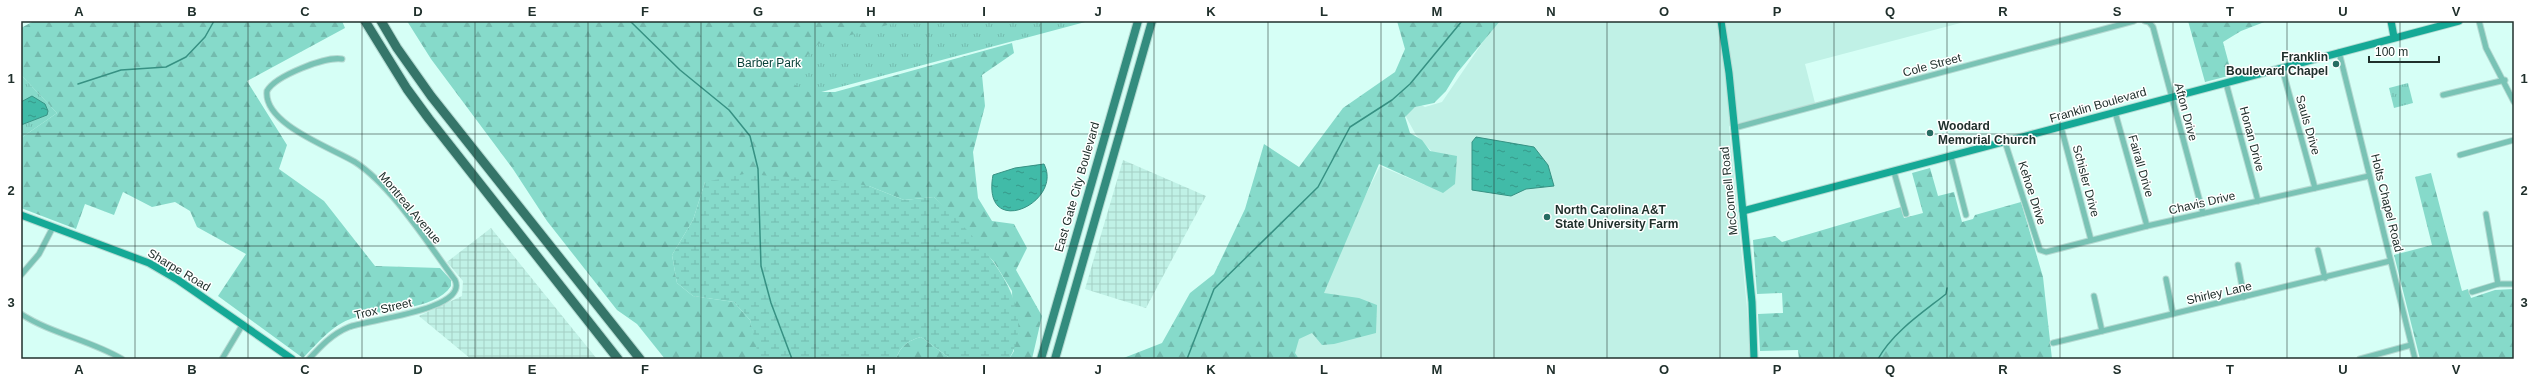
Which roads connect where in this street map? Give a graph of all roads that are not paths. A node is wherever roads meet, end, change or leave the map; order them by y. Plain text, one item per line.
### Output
1 (364, 21) edge
2 (381, 21) edge
3 (1138, 21) edge
4 (1152, 21) edge
5 (1721, 21) edge
6 (2134, 21) edge
7 (2145, 21) edge
8 (2391, 21) edge
9 (2459, 21) edge
10 (2479, 21) edge
11 (2394, 37) junction
12 (2338, 52) junction
13 (342, 59) dead end
14 (2282, 68) junction
15 (2505, 80) junction
16 (2226, 83) junction
17 (2443, 95) dead end
18 (2171, 96) junction
19 (2514, 102) edge
20 (2115, 112) junction
21 (2061, 127) junction
22 (1734, 128) junction
23 (2514, 140) edge
24 (2005, 142) junction
25 (2460, 155) dead end
26 (1951, 157) junction
27 (1894, 172) junction
28 (2369, 176) junction
29 (2315, 188) junction
30 (2258, 201) junction
31 (1743, 211) junction
32 (2203, 213) junction
33 (1906, 214) dead end
34 (2486, 214) dead end
35 (21, 215) edge
36 (1966, 215) dead end
37 (2147, 226) junction
38 (53, 227) junction
39 (2091, 240) junction
40 (2040, 250) joint
41 (2318, 250) dead end
42 (2390, 261) junction
43 (2238, 265) dead end
44 (21, 275) edge
45 (2325, 278) junction
46 (455, 279) joint
47 (2166, 280) dead end
48 (2498, 284) junction
49 (2514, 284) edge
50 (2472, 292) dead end
51 (2094, 296) dead end
52 (2244, 298) junction
53 (21, 314) edge
54 (2173, 314) junction
55 (243, 324) junction
56 (2102, 331) junction
57 (2053, 344) dead end
58 (2411, 345) junction
59 (122, 359) edge
60 (222, 359) edge
61 (292, 359) edge
62 (308, 359) edge
63 (618, 359) edge
64 (640, 359) edge
65 (1041, 359) edge
66 (1055, 359) edge
67 (1754, 359) edge
68 (2360, 359) edge
69 (2415, 359) edge

1 - 63 highway
2 - 64 highway
3 - 65 main road, East Gate City Boulevard
4 - 66 main road
5 - 22 street, McConnell Road
6 - 22 street, Cole Street
7 - 18 street, Afton Drive
8 - 11 street
9 - 11 street, Franklin Boulevard
10 - 15 street
11 - 12 street, Franklin Boulevard
12 - 14 street, Franklin Boulevard
12 - 28 street, Holts Chapel Road
13 - 46 street, Montreal Avenue
14 - 16 street, Franklin Boulevard
14 - 29 street, Sauls Drive
15 - 17 street
15 - 19 street
16 - 18 street, Franklin Boulevard
16 - 30 street, Honan Drive
18 - 20 street, Franklin Boulevard
18 - 32 street, Afton Drive
20 - 21 street, Franklin Boulevard
20 - 37 street, Fairall Drive
21 - 24 street, Franklin Boulevard
21 - 39 street, Schisler Drive
22 - 31 street, McConnell Road
23 - 25 street
24 - 26 street, Franklin Boulevard
24 - 40 street, Kehoe Drive
26 - 27 street, Franklin Boulevard
26 - 36 street
27 - 31 street, Franklin Boulevard
27 - 33 street
28 - 29 street, Chavis Drive
28 - 42 street, Holts Chapel Road
29 - 30 street, Chavis Drive
30 - 32 street, Chavis Drive
31 - 67 street, McConnell Road
32 - 37 street, Chavis Drive
34 - 48 street
35 - 38 street, Sharpe Road
37 - 39 street, Chavis Drive
38 - 44 street
38 - 55 street, Sharpe Road
39 - 40 street, Chavis Drive
41 - 45 street
42 - 45 street, Shirley Lane
42 - 58 street, Holts Chapel Road
43 - 52 street
45 - 52 street, Shirley Lane
46 - 62 street, Trox Street
47 - 54 street
48 - 49 street
48 - 50 street
51 - 56 street
52 - 54 street, Shirley Lane
53 - 59 street
54 - 56 street, Shirley Lane
55 - 60 street
55 - 61 street, Sharpe Road
56 - 57 street, Shirley Lane
58 - 68 street
58 - 69 street, Holts Chapel Road

